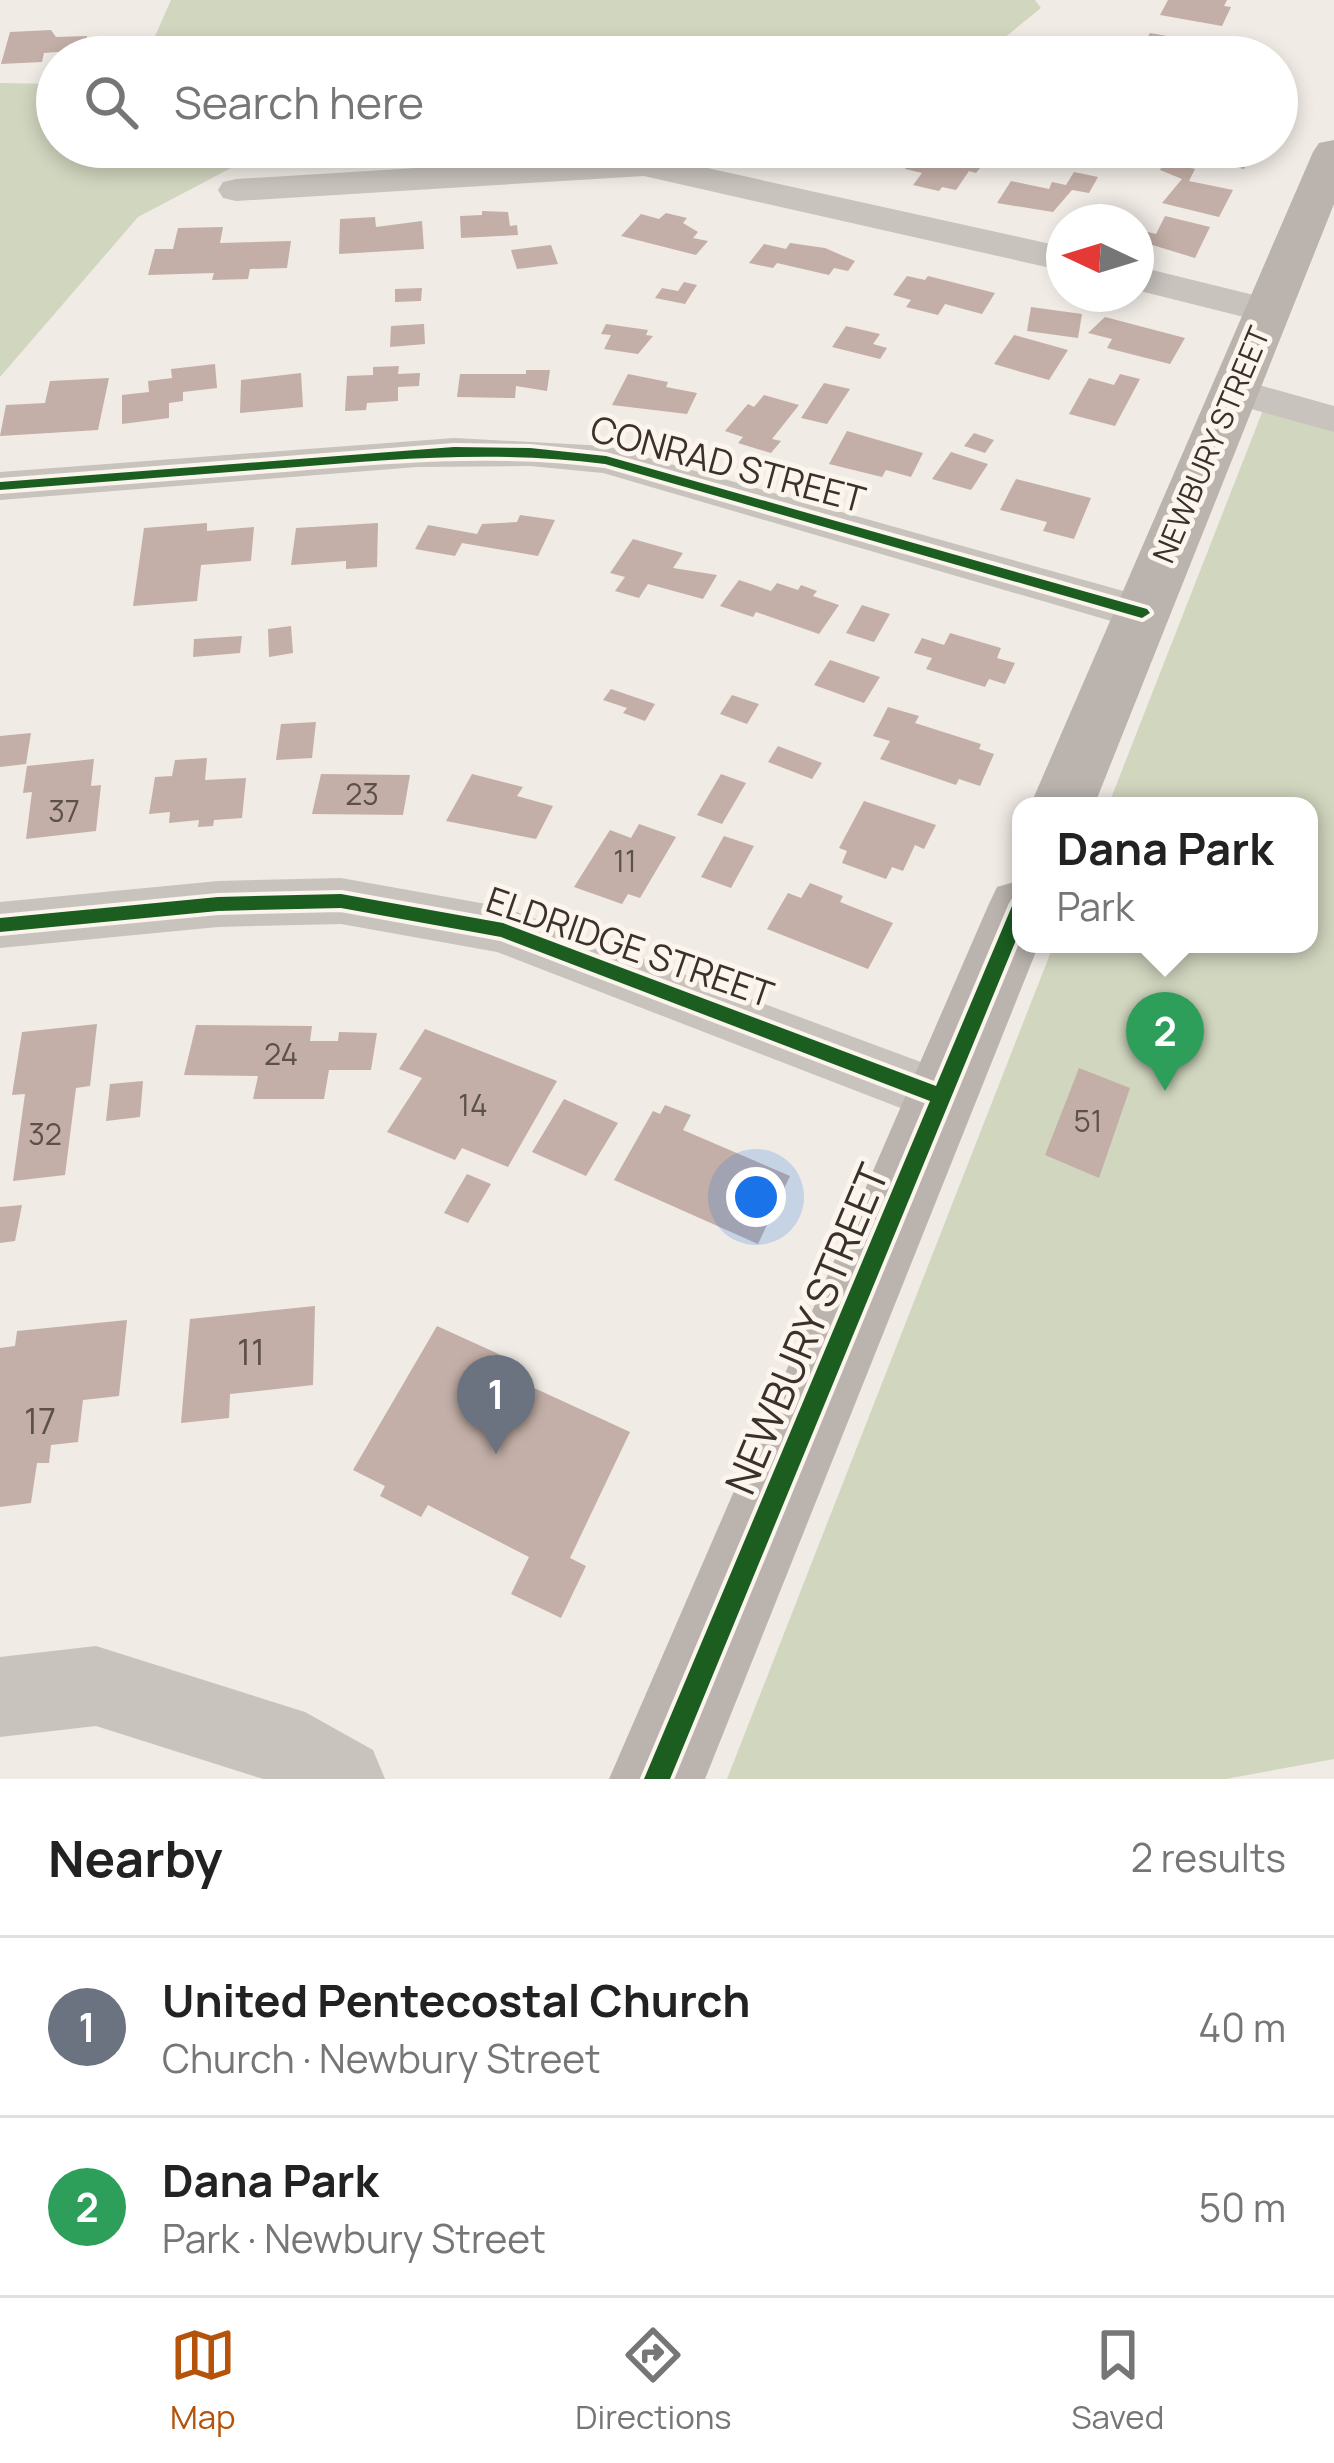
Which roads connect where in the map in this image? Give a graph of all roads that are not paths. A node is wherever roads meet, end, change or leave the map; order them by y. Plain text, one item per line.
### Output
1 (1331, 165) edge
2 (595, 168) edge
3 (657, 168) edge
4 (236, 190) dead end
5 (1046, 255) edge
6 (1154, 282) edge
7 (1268, 311) junction
8 (1234, 392) junction
9 (1334, 419) edge
10 (0, 486) edge
11 (1142, 613) junction
12 (1066, 797) edge
13 (0, 925) edge
14 (1012, 928) edge
15 (942, 1096) junction
16 (0, 1697) edge
17 (344, 1779) edge
18 (658, 1779) edge

1 - 7 street, NEWBURY STREET
2 - 4 street
3 - 5 street
6 - 7 street
7 - 8 street, NEWBURY STREET
8 - 9 street
8 - 11 street, NEWBURY STREET
10 - 11 street, CONRAD STREET
11 - 12 street, NEWBURY STREET
13 - 15 street, ELDRIDGE STREET
14 - 15 street, NEWBURY STREET
15 - 18 street, NEWBURY STREET
16 - 17 street

